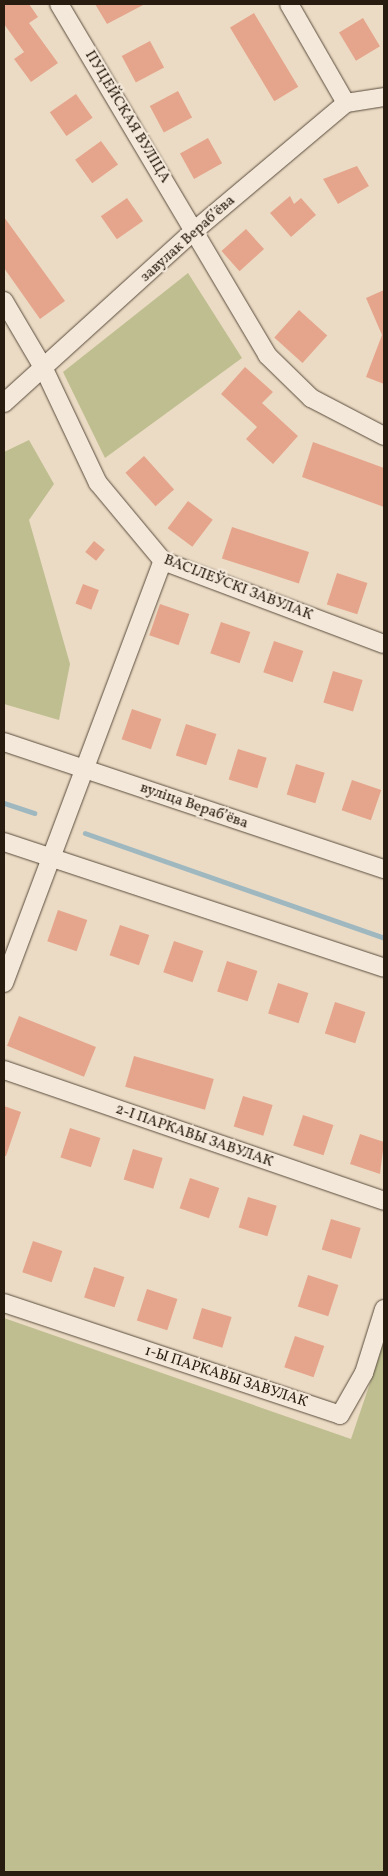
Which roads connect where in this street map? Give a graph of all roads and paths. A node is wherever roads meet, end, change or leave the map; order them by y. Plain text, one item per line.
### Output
1 (59, 4) edge
2 (289, 4) edge
3 (384, 97) edge
4 (346, 103) junction
5 (194, 231) junction
6 (4, 302) edge
7 (44, 369) junction
8 (4, 403) edge
9 (384, 436) edge
10 (163, 562) junction
11 (384, 644) edge
12 (4, 742) edge
13 (82, 768) junction
14 (4, 842) edge
15 (51, 857) junction
16 (384, 869) edge
17 (384, 968) edge
18 (4, 983) edge
19 (4, 1070) edge
20 (384, 1201) edge
21 (4, 1304) edge
22 (384, 1310) edge

1 - 5 street, ПУЦЕЙСКАЯ ВУЛІЦА
2 - 4 street
3 - 4 street
4 - 5 street, завулак Верабʼёва
5 - 7 street, завулак Верабʼёва
5 - 9 street, ПУЦЕЙСКАЯ ВУЛІЦА
6 - 7 street, ВАСІЛЕЎСКІ ЗАВУЛАК
7 - 8 street, завулак Верабʼёва
7 - 10 street, ВАСІЛЕЎСКІ ЗАВУЛАК
10 - 11 street, ВАСІЛЕЎСКІ ЗАВУЛАК
10 - 13 street
12 - 13 street, вуліца Верабʼёва
13 - 15 street
13 - 16 street, вуліца Верабʼёва
14 - 15 street
15 - 17 street
15 - 18 street
19 - 20 street, 2-І ПАРКАВЫ ЗАВУЛАК
21 - 22 street, 1-Ы ПАРКАВЫ ЗАВУЛАК

